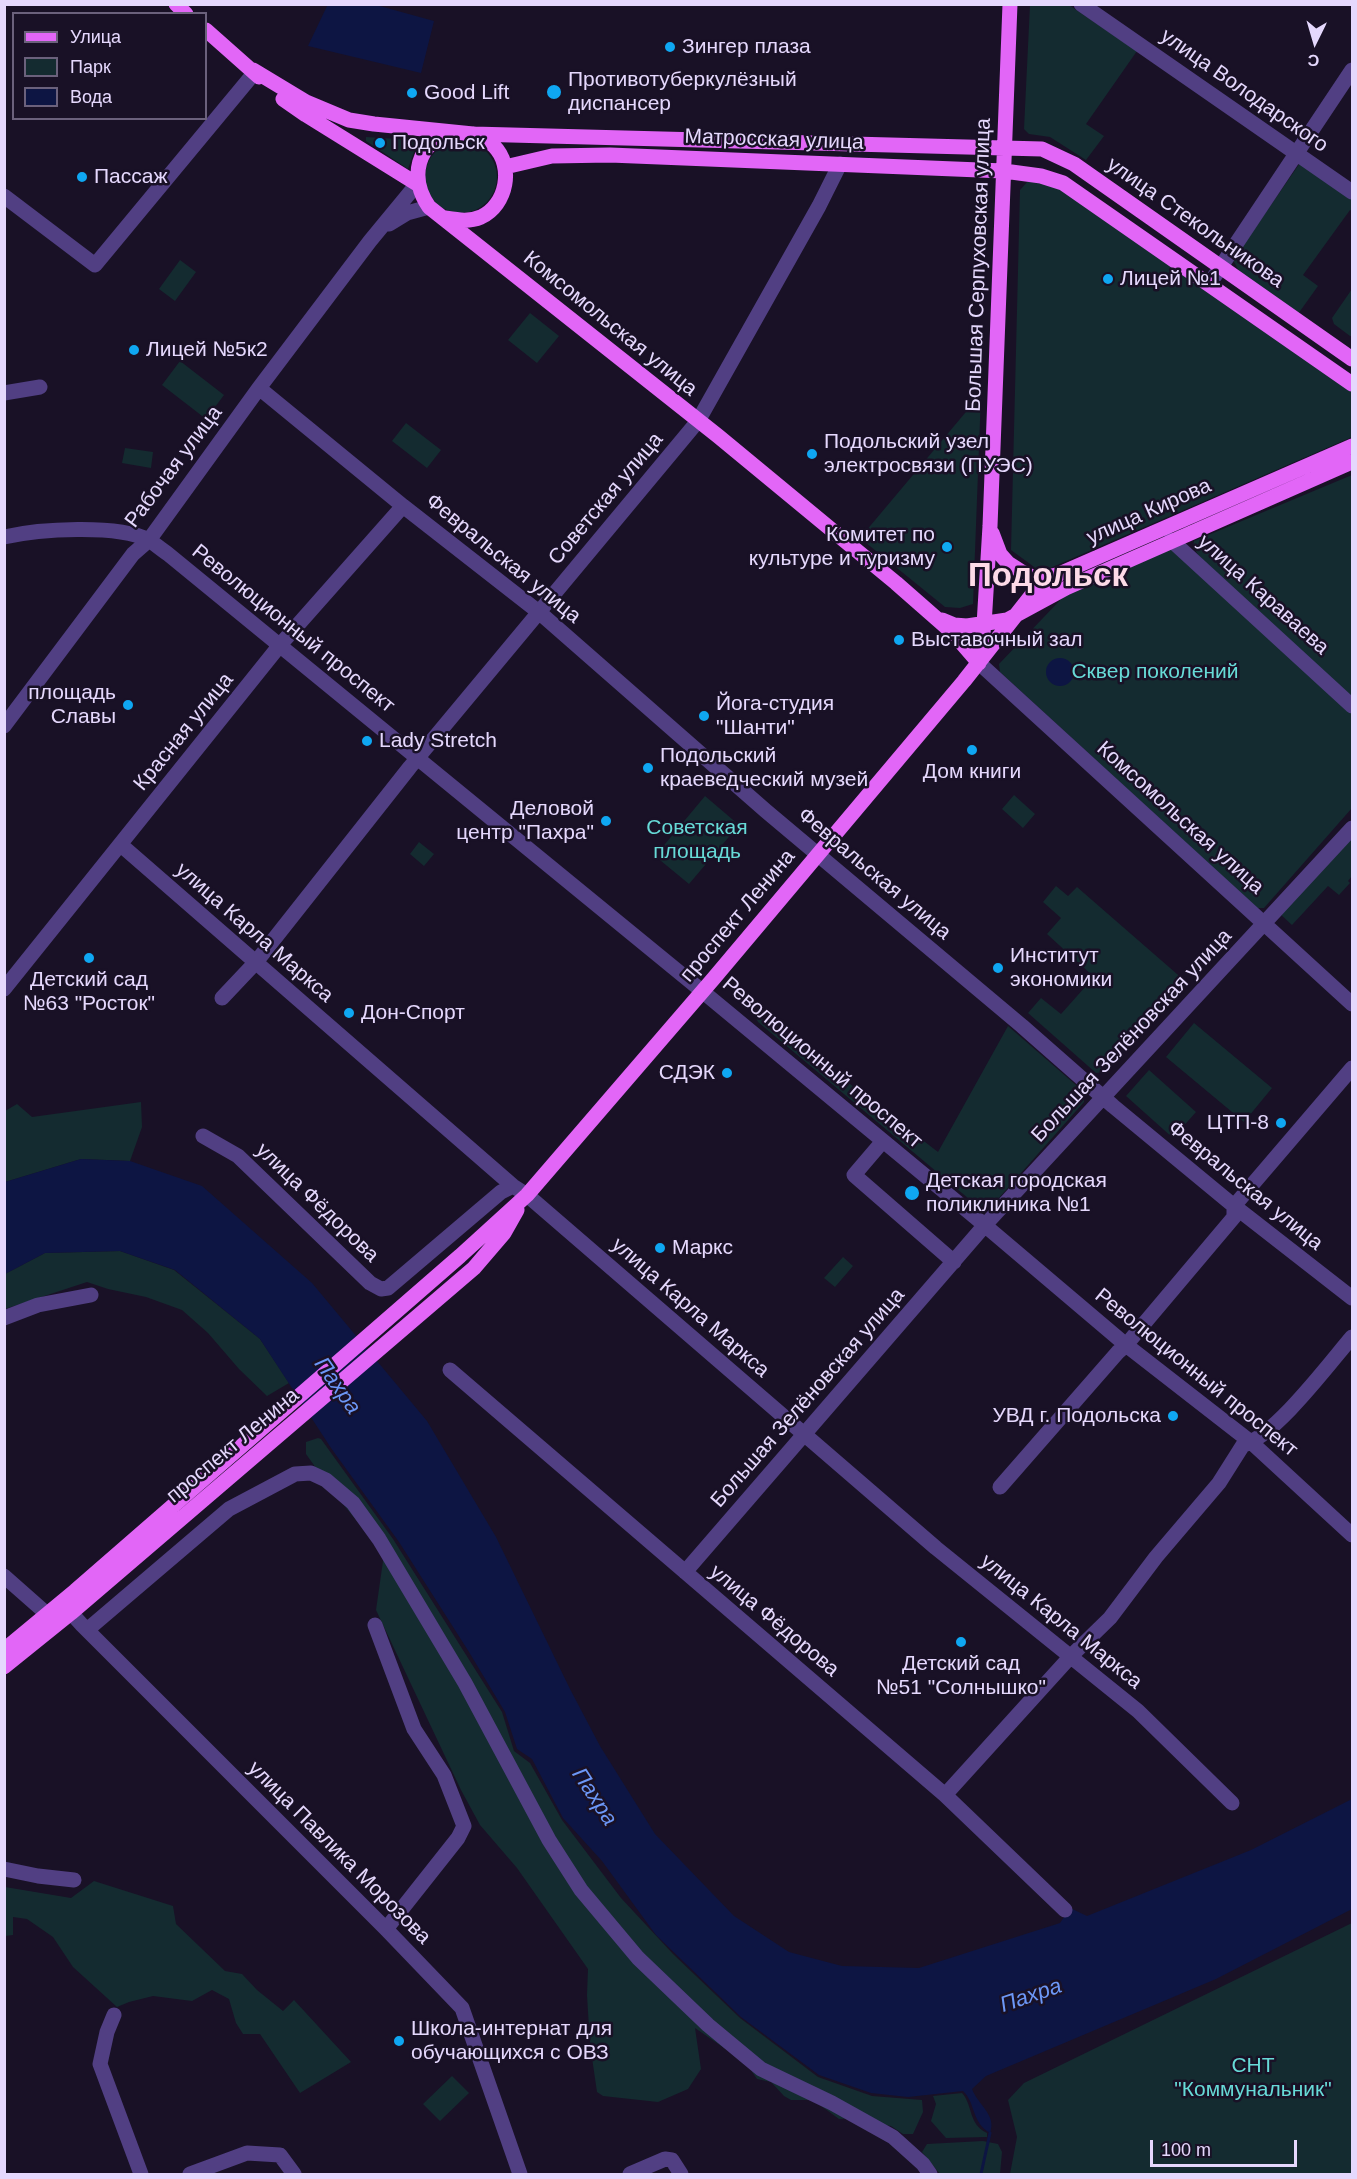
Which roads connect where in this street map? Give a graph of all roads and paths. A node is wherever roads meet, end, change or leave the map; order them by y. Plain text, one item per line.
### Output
1 (1010, 4) edge
2 (1081, 4) edge
3 (207, 31) edge
4 (1353, 70) edge
5 (254, 71) junction
6 (466, 133) junction
7 (1004, 147) junction
8 (1296, 154) junction
9 (840, 164) junction
10 (505, 167) junction
11 (1004, 171) junction
12 (1041, 176) joint
13 (417, 184) junction
14 (1353, 192) edge
15 (4, 196) edge
16 (429, 207) junction
17 (445, 218) junction
18 (376, 232) junction
19 (1221, 267) junction
20 (1210, 284) junction
21 (1353, 359) edge
22 (1353, 384) edge
23 (40, 387) dead end
24 (259, 388) junction
25 (4, 393) edge
26 (698, 421) junction
27 (1353, 446) edge
28 (1353, 462) edge
29 (403, 506) junction
30 (990, 526) junction
31 (4, 537) edge
32 (149, 540) junction
33 (1171, 540) junction
34 (1059, 574) junction
35 (540, 613) junction
36 (1017, 616) junction
37 (939, 619) junction
38 (984, 625) junction
39 (280, 645) junction
40 (979, 663) junction
41 (1353, 706) edge
42 (4, 726) edge
43 (418, 758) junction
44 (1353, 828) edge
45 (121, 845) junction
46 (818, 854) junction
47 (1265, 924) junction
48 (256, 962) junction
49 (4, 989) edge
50 (702, 991) junction
51 (222, 998) dead end
52 (1353, 1004) edge
53 (1353, 1068) edge
54 (1103, 1098) junction
55 (203, 1136) dead end
56 (883, 1141) junction
57 (513, 1186) junction
58 (527, 1194) junction
59 (1234, 1206) junction
60 (985, 1225) junction
61 (954, 1262) junction
62 (91, 1295) dead end
63 (1353, 1298) edge
64 (4, 1318) edge
65 (1353, 1337) edge
66 (1126, 1345) junction
67 (450, 1370) dead end
68 (804, 1434) junction
69 (1252, 1443) junction
70 (1000, 1487) dead end
71 (1353, 1535) edge
72 (684, 1572) junction
73 (4, 1576) edge
74 (66, 1608) junction
75 (47, 1614) junction
76 (375, 1625) dead end
77 (87, 1630) junction
78 (4, 1650) edge
79 (1071, 1656) junction
80 (4, 1667) edge
81 (945, 1795) junction
82 (1232, 1803) dead end
83 (4, 1869) edge
84 (74, 1880) dead end
85 (1065, 1910) dead end
86 (386, 1929) junction
87 (114, 2015) dead end
88 (141, 2175) edge
89 (190, 2175) edge
90 (294, 2175) edge
91 (520, 2175) edge
92 (630, 2175) edge
93 (681, 2175) edge
94 (930, 2175) edge

1 - 7 main road, Большая Серпуховская улица
2 - 8 street, улица Володарского
3 - 5 main road
4 - 8 street
5 - 6 main road
5 - 13 main road
5 - 15 street
6 - 7 main road, Матросская улица
6 - 10 main road
6 - 13 main road
7 - 11 main road, Большая Серпуховская улица
7 - 19 main road, улица Стекольникова
8 - 14 street, улица Володарского
8 - 19 street
9 - 10 main road, Матросская улица
9 - 11 main road, Матросская улица
9 - 26 street, Советская улица
10 - 17 main road
11 - 12 main road, Матросская улица
11 - 30 main road, Большая Серпуховская улица
12 - 20 main road, улица Стекольникова
13 - 16 main road, Комсомольская улица
13 - 18 street, Рабочая улица
16 - 17 main road, Комсомольская улица
16 - 18 street, Рабочая улица
17 - 26 main road, Комсомольская улица
18 - 24 street, Рабочая улица
19 - 20 street
19 - 21 main road, улица Стекольникова
20 - 22 main road, улица Стекольникова
23 - 25 street
24 - 29 street, Февральская улица
24 - 32 street, Рабочая улица
26 - 35 street, Советская улица
26 - 37 main road, Комсомольская улица
27 - 34 main road, улица Кирова
28 - 33 main road, улица Кирова
29 - 35 street, Февральская улица
29 - 39 street, Красная улица
30 - 34 main road
30 - 38 main road, Большая Серпуховская улица
31 - 32 street, Революционный проспект
32 - 39 street, Революционный проспект
32 - 42 street, Рабочая улица
33 - 36 main road, улица Кирова
33 - 41 street, улица Караваева
34 - 36 main road, улица Кирова
35 - 43 street, Советская улица
35 - 46 street, Февральская улица
36 - 38 main road
36 - 40 main road, проспект Ленина
37 - 38 main road
37 - 40 main road, Комсомольская улица
38 - 40 main road, Большая Серпуховская улица
39 - 43 street, Революционный проспект
39 - 45 street, Красная улица
40 - 46 main road, проспект Ленина
40 - 47 street, Комсомольская улица
43 - 48 street, Советская улица
43 - 50 street, Революционный проспект
44 - 47 street, Большая Зелёновская улица
45 - 48 street, улица Карла Маркса
45 - 49 street, Красная улица
46 - 50 main road, проспект Ленина
46 - 54 street, Февральская улица
47 - 52 street, Комсомольская улица
47 - 54 street, Большая Зелёновская улица
48 - 51 street, Советская улица
48 - 57 street, улица Карла Маркса
50 - 56 street, Революционный проспект
50 - 58 main road, проспект Ленина
53 - 59 street
54 - 59 street, Февральская улица
54 - 60 street, Большая Зелёновская улица
55 - 57 street, улица Фёдорова
56 - 60 street, Революционный проспект
56 - 61 street
57 - 58 street, улица Карла Маркса
58 - 68 street, улица Карла Маркса
58 - 74 main road, проспект Ленина
58 - 74 main road, проспект Ленина
59 - 63 street, Февральская улица
59 - 66 street
60 - 61 street, Большая Зелёновская улица
60 - 66 street, Революционный проспект
61 - 68 street, Большая Зелёновская улица
62 - 64 street
65 - 69 street
66 - 69 street, Революционный проспект
66 - 70 street
67 - 72 street, улица Фёдорова
68 - 72 street, Большая Зелёновская улица
68 - 79 street, улица Карла Маркса
69 - 71 street, Революционный проспект
69 - 79 street
72 - 81 street, улица Фёдорова
73 - 75 street
74 - 75 main road, проспект Ленина
74 - 77 street, улица Павлика Морозова
74 - 80 main road, проспект Ленина
75 - 78 main road, проспект Ленина
76 - 86 street
77 - 86 street, улица Павлика Морозова
77 - 94 street
79 - 81 street
79 - 82 street, улица Карла Маркса
81 - 85 street, улица Фёдорова
83 - 84 street
86 - 91 street, улица Павлика Морозова
87 - 88 street
89 - 90 street
92 - 93 street

